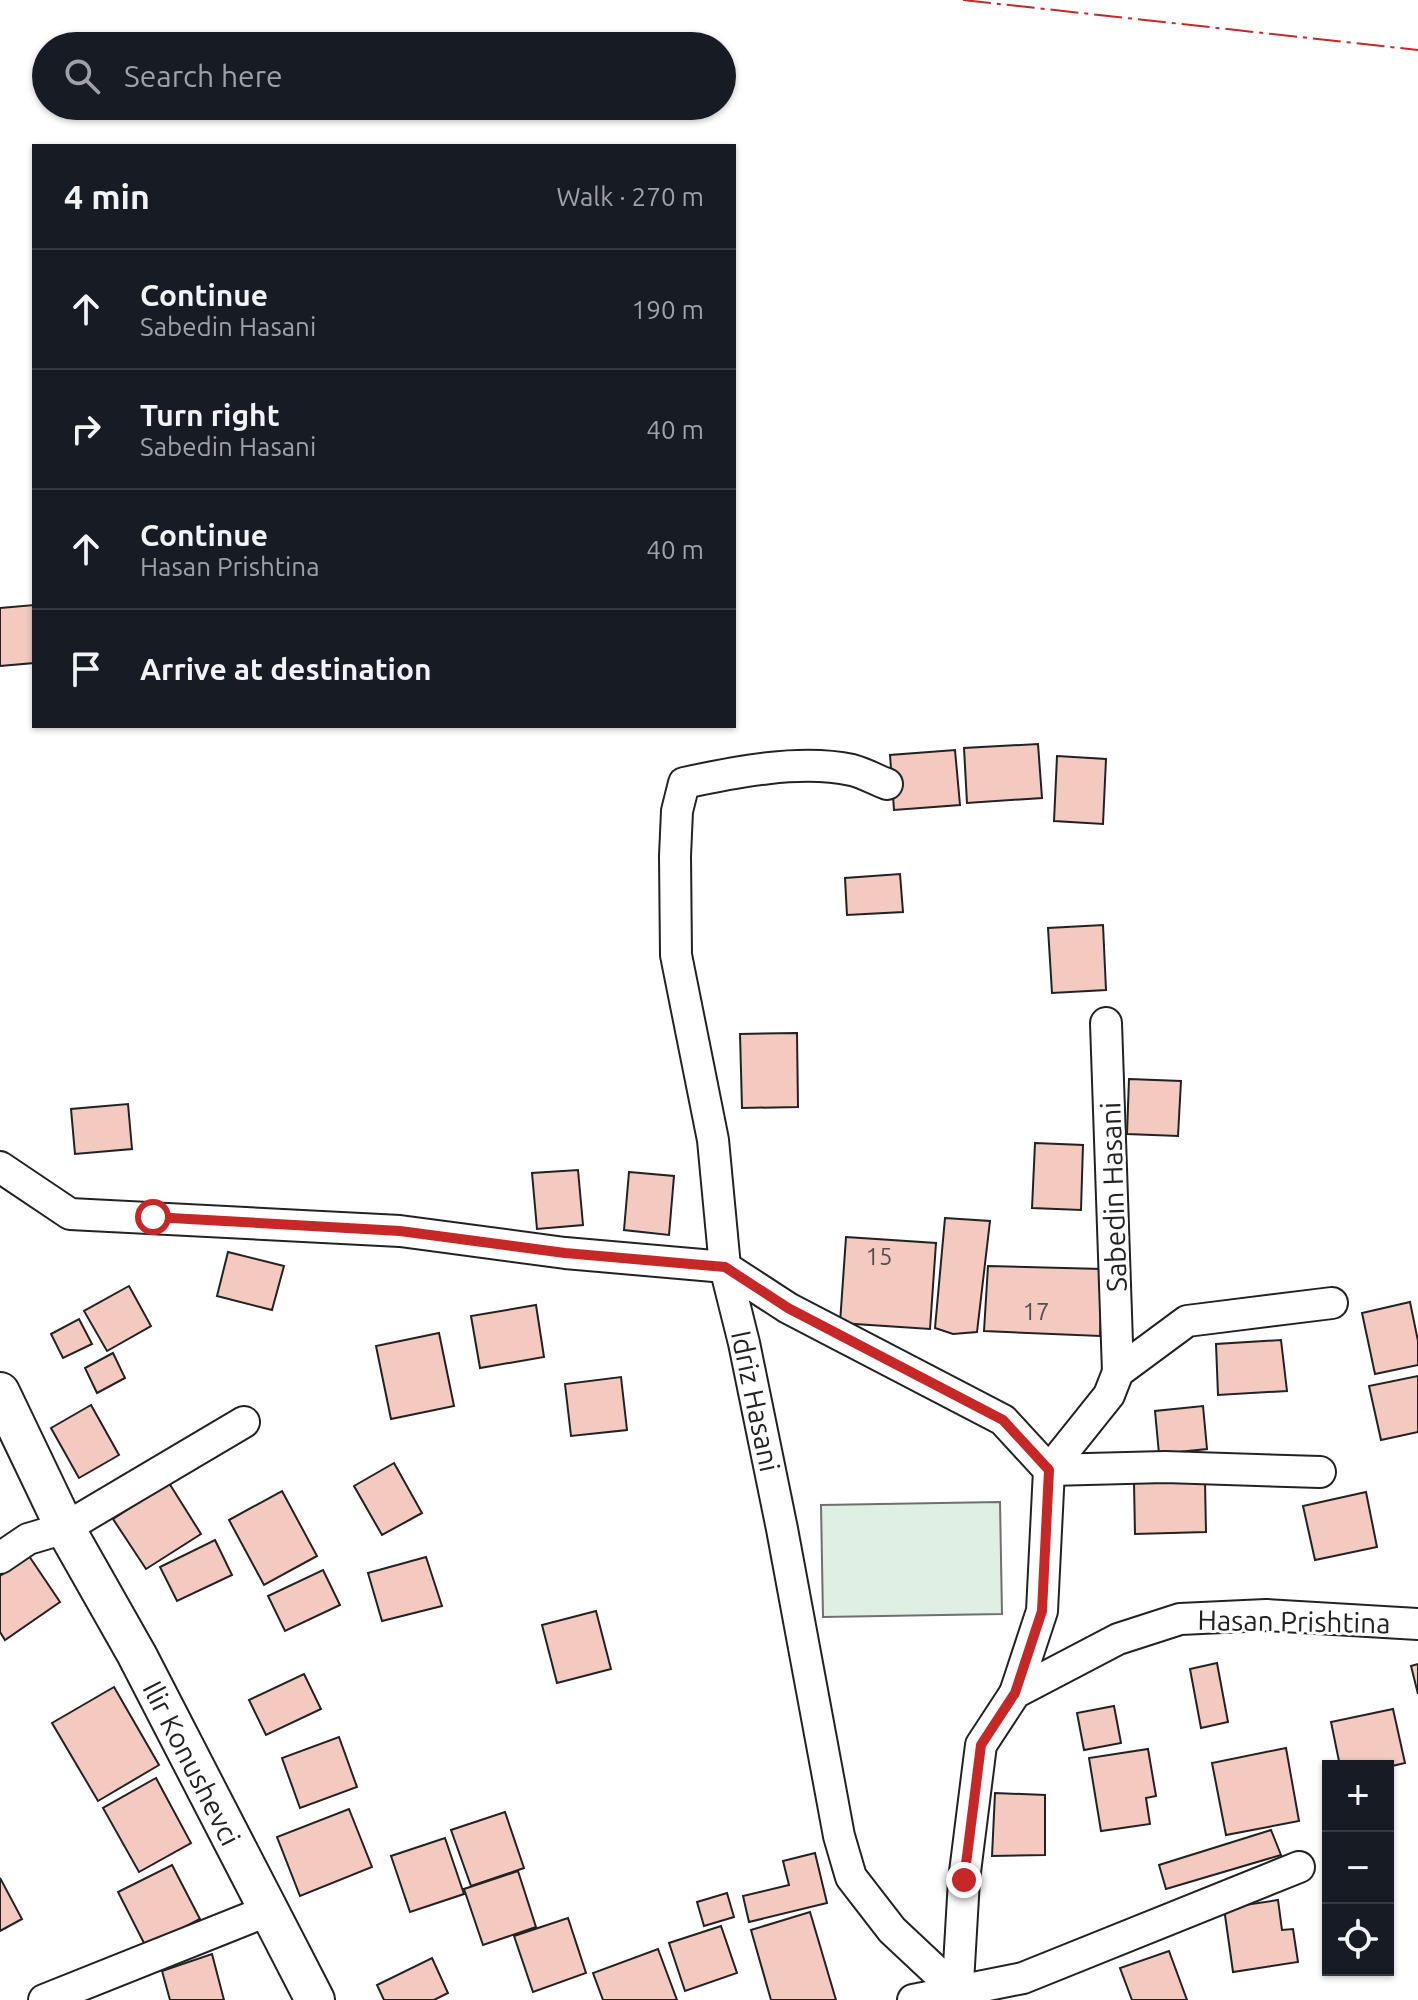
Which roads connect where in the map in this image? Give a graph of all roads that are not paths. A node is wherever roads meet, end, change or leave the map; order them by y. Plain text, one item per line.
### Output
1 (887, 784) dead end
2 (1106, 1023) dead end
3 (0, 1167) edge
4 (725, 1267) junction
5 (1332, 1303) dead end
6 (1118, 1372) junction
7 (0, 1392) edge
8 (244, 1422) dead end
9 (1049, 1470) junction
10 (1320, 1472) dead end
11 (65, 1528) junction
12 (0, 1558) edge
13 (1418, 1624) edge
14 (1015, 1693) junction
15 (1299, 1867) dead end
16 (267, 1911) junction
17 (957, 1996) edge
18 (44, 2000) edge
19 (315, 2000) edge
20 (913, 2000) edge

1 - 4 street, Idriz Hasani
2 - 6 street, Sabedin Hasani
3 - 4 street
4 - 9 street
4 - 17 street, Idriz Hasani
5 - 6 street, Sabedin Hasani
6 - 9 street, Sabedin Hasani
7 - 11 street, Ilir Konushevci
8 - 11 street
9 - 10 street
9 - 14 street
11 - 12 street
11 - 16 street, Ilir Konushevci
13 - 14 street, Hasan Prishtina
14 - 17 street, Hasan Prishtina
15 - 17 street
16 - 18 street
16 - 19 street, Ilir Konushevci
17 - 20 street

